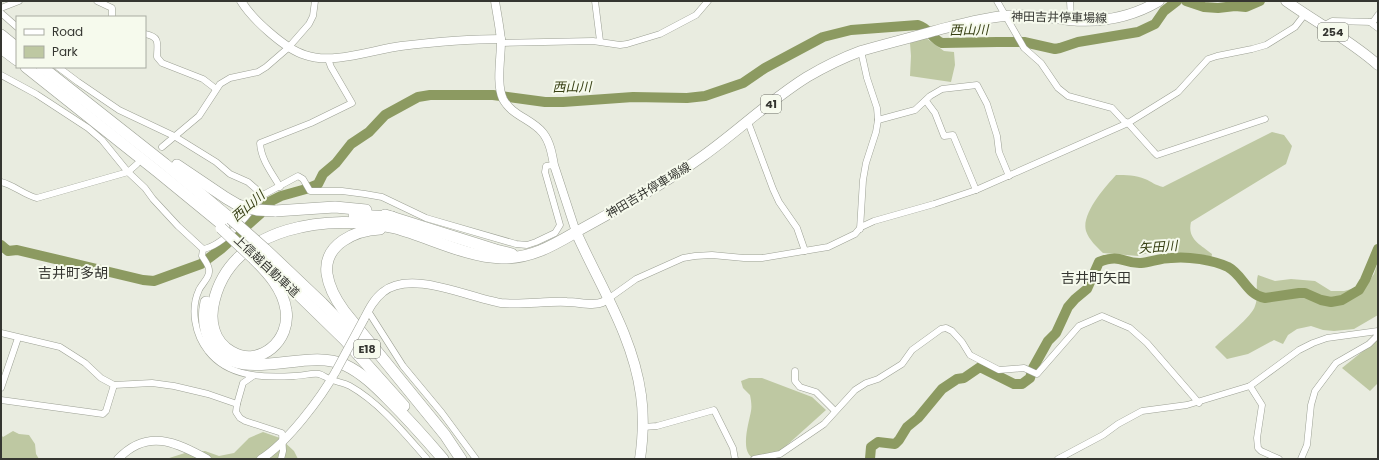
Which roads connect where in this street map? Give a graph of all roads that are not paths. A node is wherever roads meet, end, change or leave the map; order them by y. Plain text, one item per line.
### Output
1 (19, 1) edge
2 (97, 1) edge
3 (241, 1) edge
4 (315, 1) edge
5 (495, 1) edge
6 (595, 1) edge
7 (708, 1) edge
8 (998, 1) edge
9 (1070, 1) edge
10 (1159, 1) edge
11 (1286, 1) edge
12 (1, 8) edge
13 (1, 13) edge
14 (1305, 14) junction
15 (1378, 15) edge
16 (112, 16) edge
17 (1006, 16) junction
18 (1071, 20) junction
19 (1370, 22) junction
20 (16, 26) edge
21 (1323, 26) junction
22 (1378, 28) edge
23 (146, 34) edge
24 (1, 35) edge
25 (501, 41) junction
26 (600, 41) junction
27 (16, 47) edge
28 (1, 48) edge
29 (288, 48) junction
30 (861, 51) junction
31 (16, 59) edge
32 (328, 59) junction
33 (1378, 65) edge
34 (27, 68) edge
35 (43, 68) edge
36 (59, 68) edge
37 (1, 75) edge
38 (216, 89) junction
39 (926, 100) junction
40 (88, 103) junction
41 (1265, 119) dead end
42 (878, 120) junction
43 (748, 122) junction
44 (1128, 123) junction
45 (174, 136) junction
46 (162, 147) dead end
47 (137, 164) dead end
48 (554, 165) junction
49 (128, 172) junction
50 (1009, 176) junction
51 (1, 182) edge
52 (280, 187) junction
53 (976, 190) junction
54 (264, 195) junction
55 (392, 217) junction
56 (225, 224) junction
57 (860, 229) junction
58 (407, 231) junction
59 (576, 232) junction
60 (203, 249) junction
61 (805, 251) junction
62 (259, 254) junction
63 (531, 254) junction
64 (608, 299) junction
65 (368, 311) junction
66 (1378, 332) edge
67 (1, 333) edge
68 (18, 338) junction
69 (795, 371) dead end
70 (253, 376) junction
71 (331, 380) junction
72 (114, 385) junction
73 (1250, 386) junction
74 (1, 388) edge
75 (1, 400) edge
76 (1199, 402) junction
77 (237, 404) junction
78 (836, 411) junction
79 (643, 427) junction
80 (282, 441) junction
81 (118, 459) edge
82 (207, 459) edge
83 (261, 459) edge
84 (281, 459) edge
85 (427, 459) edge
86 (443, 459) edge
87 (447, 459) edge
88 (460, 459) edge
89 (476, 459) edge
90 (640, 459) edge
91 (735, 459) edge
92 (754, 459) edge
93 (1058, 459) edge
94 (1279, 459) edge
95 (1301, 459) edge

1 - 12 street
2 - 16 street
3 - 29 street
4 - 29 street
5 - 25 street
6 - 26 street
7 - 26 street
8 - 17 street
9 - 18 street
10 - 18 main road, 神田吉井停車場線 / 41
11 - 14 main road, 254
13 - 20 street
14 - 21 main road, 254
14 - 44 street
15 - 19 street
17 - 18 main road, 神田吉井停車場線 / 41
17 - 30 main road, 神田吉井停車場線 / 41
17 - 44 street
19 - 21 street
19 - 22 street
21 - 33 main road, 254
23 - 38 street
24 - 27 highway
25 - 26 street
25 - 32 street
25 - 48 street
28 - 31 highway
29 - 32 street
29 - 38 street
30 - 42 street
30 - 43 main road, 神田吉井停車場線 / 41
32 - 52 street
34 - 56 highway, 上信越自動車道 / E18
35 - 40 highway, 上信越自動車道 / E18
36 - 45 street
37 - 49 street
38 - 45 street
39 - 42 street
39 - 50 street
39 - 53 street
40 - 55 highway, bridge
40 - 56 highway, 上信越自動車道 / E18
41 - 44 street
42 - 57 street
43 - 59 main road, 神田吉井停車場線 / 41
43 - 61 street
44 - 50 street
45 - 46 street
45 - 54 street
47 - 49 street
48 - 52 street
48 - 59 street
49 - 51 street
49 - 60 street
50 - 53 street
52 - 54 street
53 - 57 street
54 - 60 street
55 - 63 highway
55 - 86 highway
56 - 62 highway, 上信越自動車道 / E18
57 - 61 street
58 - 62 highway
58 - 63 highway
58 - 88 highway
59 - 63 highway
59 - 64 main road
60 - 70 street
61 - 64 street
62 - 87 highway, 上信越自動車道 / E18
62 - 88 highway, 上信越自動車道 / E18
64 - 65 street
64 - 79 main road
65 - 71 street, bridge
65 - 89 street
66 - 73 street
66 - 95 street
67 - 68 street
68 - 72 street
68 - 74 street
69 - 78 street
70 - 71 street
70 - 77 street
71 - 80 street
71 - 85 street
72 - 75 street
72 - 77 street
73 - 76 street
73 - 94 street
76 - 78 street
76 - 93 street
77 - 80 street
78 - 92 street
79 - 90 main road
79 - 91 street
80 - 83 street
80 - 84 street
81 - 82 street

